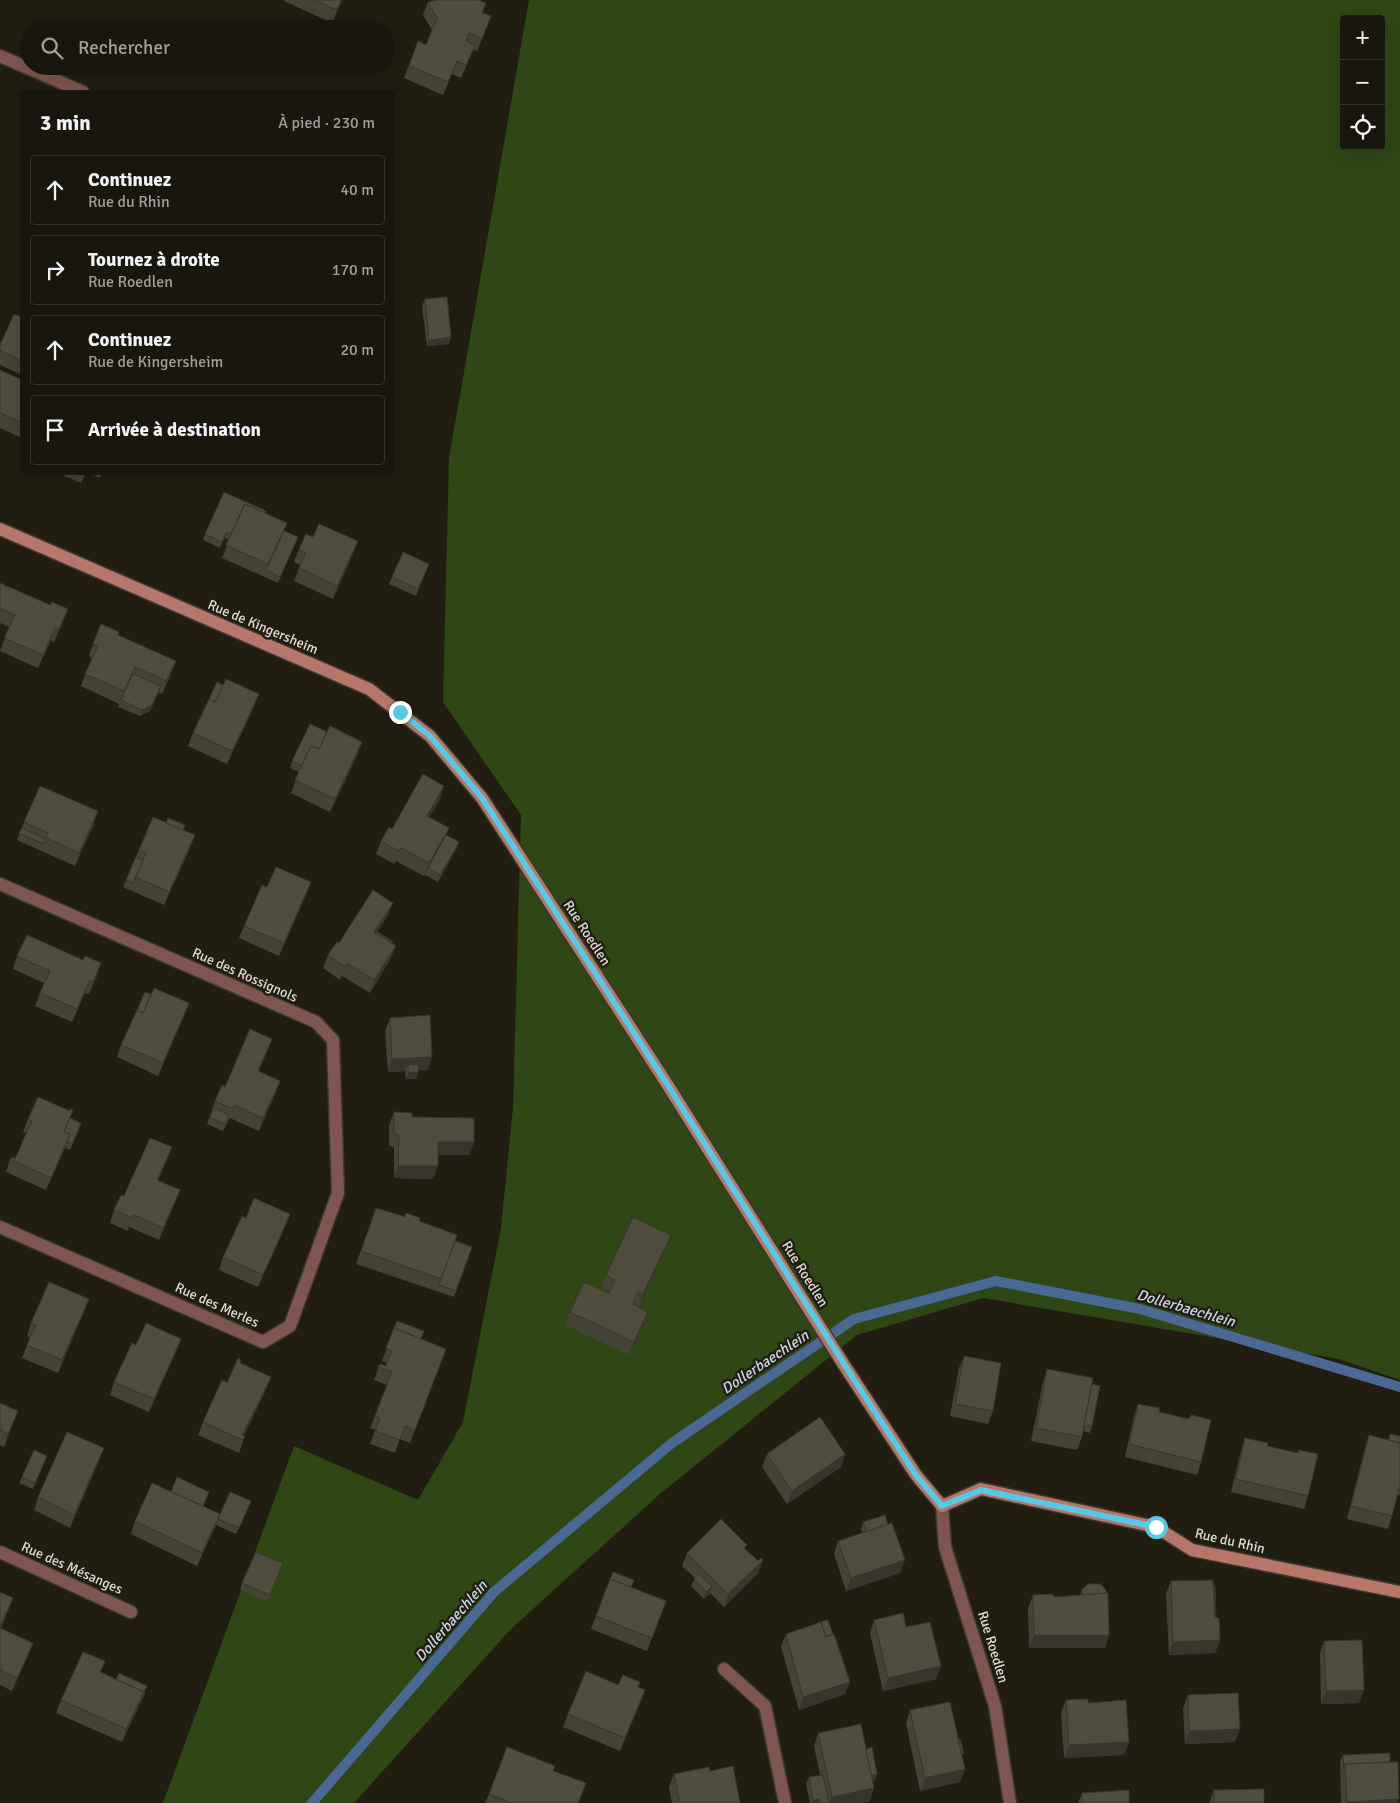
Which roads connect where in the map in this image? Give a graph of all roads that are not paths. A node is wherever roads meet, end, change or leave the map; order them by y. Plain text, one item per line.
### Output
1 (0, 56) edge
2 (20, 65) edge
3 (44, 75) edge
4 (78, 90) edge
5 (0, 530) edge
6 (482, 798) joint
7 (0, 884) edge
8 (338, 1193) joint
9 (0, 1227) edge
10 (942, 1506) junction
11 (0, 1552) edge
12 (1400, 1592) edge
13 (131, 1612) dead end
14 (724, 1669) dead end
15 (784, 1803) edge
16 (1010, 1803) edge

1 - 2 street
3 - 4 street
5 - 6 street, Rue de Kingersheim
6 - 10 street, Rue Roedlen
7 - 8 street, Rue des Rossignols
8 - 9 street, Rue des Merles
10 - 12 street, Rue du Rhin
10 - 16 street, Rue Roedlen
11 - 13 street, Rue des Mésanges
14 - 15 street

